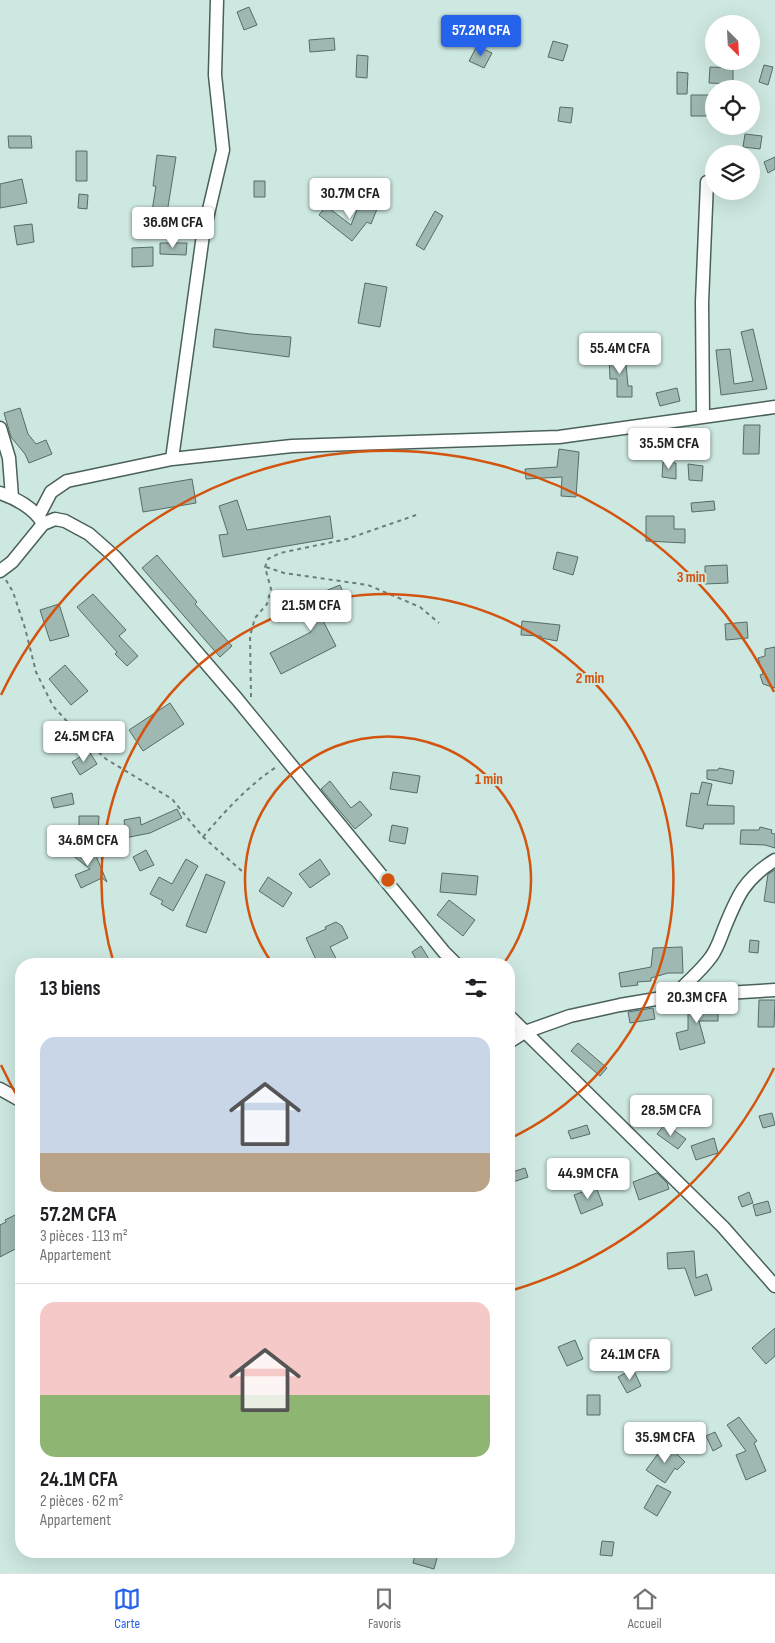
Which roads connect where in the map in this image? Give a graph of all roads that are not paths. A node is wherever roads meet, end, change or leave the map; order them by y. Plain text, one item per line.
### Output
1 (217, 0) edge
2 (706, 200) edge
3 (775, 407) edge
4 (703, 417) junction
5 (0, 428) edge
6 (172, 459) junction
7 (6, 495) edge
8 (41, 520) junction
9 (2, 575) edge
10 (775, 860) edge
11 (450, 958) edge
12 (775, 990) edge
13 (674, 996) junction
14 (515, 1022) edge
15 (525, 1032) junction
16 (515, 1038) edge
17 (0, 1089) edge
18 (15, 1097) edge
19 (775, 1286) edge

1 - 6 street
2 - 4 street
3 - 4 street
4 - 6 street
5 - 7 street
6 - 8 street
7 - 8 street
8 - 9 street
8 - 11 street
10 - 13 street
12 - 13 street
13 - 15 street
14 - 15 street
15 - 16 street
15 - 19 street
17 - 18 street

